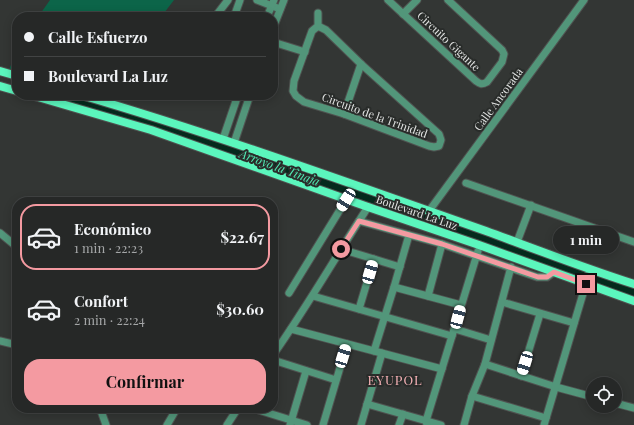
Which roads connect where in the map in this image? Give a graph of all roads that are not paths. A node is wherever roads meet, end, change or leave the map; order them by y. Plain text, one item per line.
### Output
1 (228, 0) edge
2 (240, 0) edge
3 (257, 0) edge
4 (284, 0) edge
5 (388, 0) edge
6 (417, 0) edge
7 (448, 0) edge
8 (584, 0) edge
9 (273, 2) edge
10 (280, 9) junction
11 (219, 12) edge
12 (236, 12) edge
13 (269, 12) edge
14 (318, 13) dead end
15 (278, 14) edge
16 (403, 14) junction
17 (318, 26) junction
18 (278, 44) edge
19 (304, 52) junction
20 (361, 64) junction
21 (0, 71) edge
22 (12, 75) edge
23 (0, 86) edge
24 (12, 90) edge
25 (49, 100) edge
26 (98, 100) edge
27 (236, 100) edge
28 (248, 100) edge
29 (344, 114) junction
30 (223, 139) junction
31 (234, 143) junction
32 (466, 183) dead end
33 (346, 200) junction
34 (531, 205) junction
35 (368, 207) junction
36 (429, 211) junction
37 (359, 221) junction
38 (0, 233) edge
39 (409, 235) junction
40 (516, 242) junction
41 (634, 242) edge
42 (12, 244) edge
43 (442, 244) junction
44 (479, 245) junction
45 (341, 249) junction
46 (476, 255) junction
47 (374, 259) junction
48 (400, 267) junction
49 (511, 267) junction
50 (554, 272) junction
51 (588, 277) junction
52 (634, 284) edge
53 (394, 287) junction
54 (289, 292) dead end
55 (313, 296) junction
56 (428, 296) junction
57 (634, 301) edge
58 (502, 302) junction
59 (461, 305) junction
60 (359, 309) junction
61 (540, 314) junction
62 (385, 316) junction
63 (574, 324) junction
64 (291, 329) junction
65 (453, 333) junction
66 (491, 340) junction
67 (0, 341) edge
68 (12, 344) edge
69 (347, 344) junction
70 (278, 348) edge
71 (374, 351) junction
72 (382, 353) junction
73 (278, 362) edge
74 (485, 364) junction
75 (442, 369) junction
76 (306, 371) junction
77 (521, 376) junction
78 (336, 380) junction
79 (556, 387) junction
80 (586, 395) edge
81 (472, 396) junction
82 (367, 404) junction
83 (622, 405) edge
84 (634, 408) edge
85 (102, 413) edge
86 (174, 413) edge
87 (235, 413) edge
88 (265, 413) edge
89 (403, 414) junction
90 (545, 421) edge
91 (291, 423) edge
92 (427, 423) edge
93 (106, 425) edge
94 (167, 425) edge
95 (227, 425) edge
96 (307, 425) edge
97 (323, 425) edge
98 (361, 425) edge
99 (399, 425) edge
100 (441, 425) edge
101 (464, 425) edge

1 - 11 street
2 - 12 street
3 - 9 street
4 - 10 street
5 - 16 street, Circuito Gigante
6 - 16 street, Circuito Gigante
7 - 16 street, Circuito Gigante
8 - 36 street, Calle Ancorada
9 - 10 street
9 - 13 street
10 - 15 street
14 - 17 street
17 - 19 street, Circuito de la Trinidad
17 - 20 street, Circuito de la Trinidad
18 - 19 street
19 - 29 street, Circuito de la Trinidad
20 - 29 street
20 - 29 street, Circuito de la Trinidad
21 - 22 main road
23 - 24 main road
25 - 33 main road, Boulevard La Luz
26 - 30 main road, Boulevard La Luz
27 - 30 street
28 - 31 street
30 - 31 main road, Boulevard La Luz
31 - 36 main road, Boulevard La Luz
32 - 34 street
33 - 35 main road, Boulevard La Luz
33 - 54 street
34 - 40 street
34 - 41 street
35 - 37 street
35 - 44 main road, Boulevard La Luz
36 - 40 main road, Boulevard La Luz
37 - 39 street
37 - 45 street
38 - 42 street
39 - 43 street
39 - 48 street
40 - 51 main road, Boulevard La Luz
43 - 46 street
43 - 56 street
44 - 46 street
44 - 50 main road, Boulevard La Luz
45 - 47 street
45 - 55 street
46 - 49 street
46 - 59 street
47 - 48 street
47 - 60 street
48 - 53 street
49 - 50 street
49 - 58 street
50 - 51 main road, Boulevard La Luz
51 - 52 main road, Boulevard La Luz
51 - 57 main road, Boulevard La Luz
51 - 63 street
53 - 56 street
53 - 62 street
55 - 60 street
55 - 64 street
56 - 59 street
58 - 61 street
58 - 66 street
59 - 65 street
60 - 62 street
61 - 63 street
61 - 77 street
62 - 65 street
62 - 71 street
63 - 79 street
64 - 69 street
64 - 70 street
65 - 66 street
65 - 75 street
66 - 74 street
67 - 68 street
69 - 71 street
69 - 78 street
71 - 72 street
72 - 75 street
72 - 82 street
73 - 76 street
74 - 77 street
74 - 81 street
75 - 92 street
76 - 78 street
76 - 91 street
77 - 79 street
78 - 97 street
79 - 80 street
79 - 90 street
81 - 90 street
81 - 101 street
82 - 89 street
82 - 98 street
83 - 84 street
85 - 93 street
86 - 94 street
87 - 95 street
88 - 91 street
89 - 92 street
89 - 99 street
91 - 96 street
92 - 100 street

